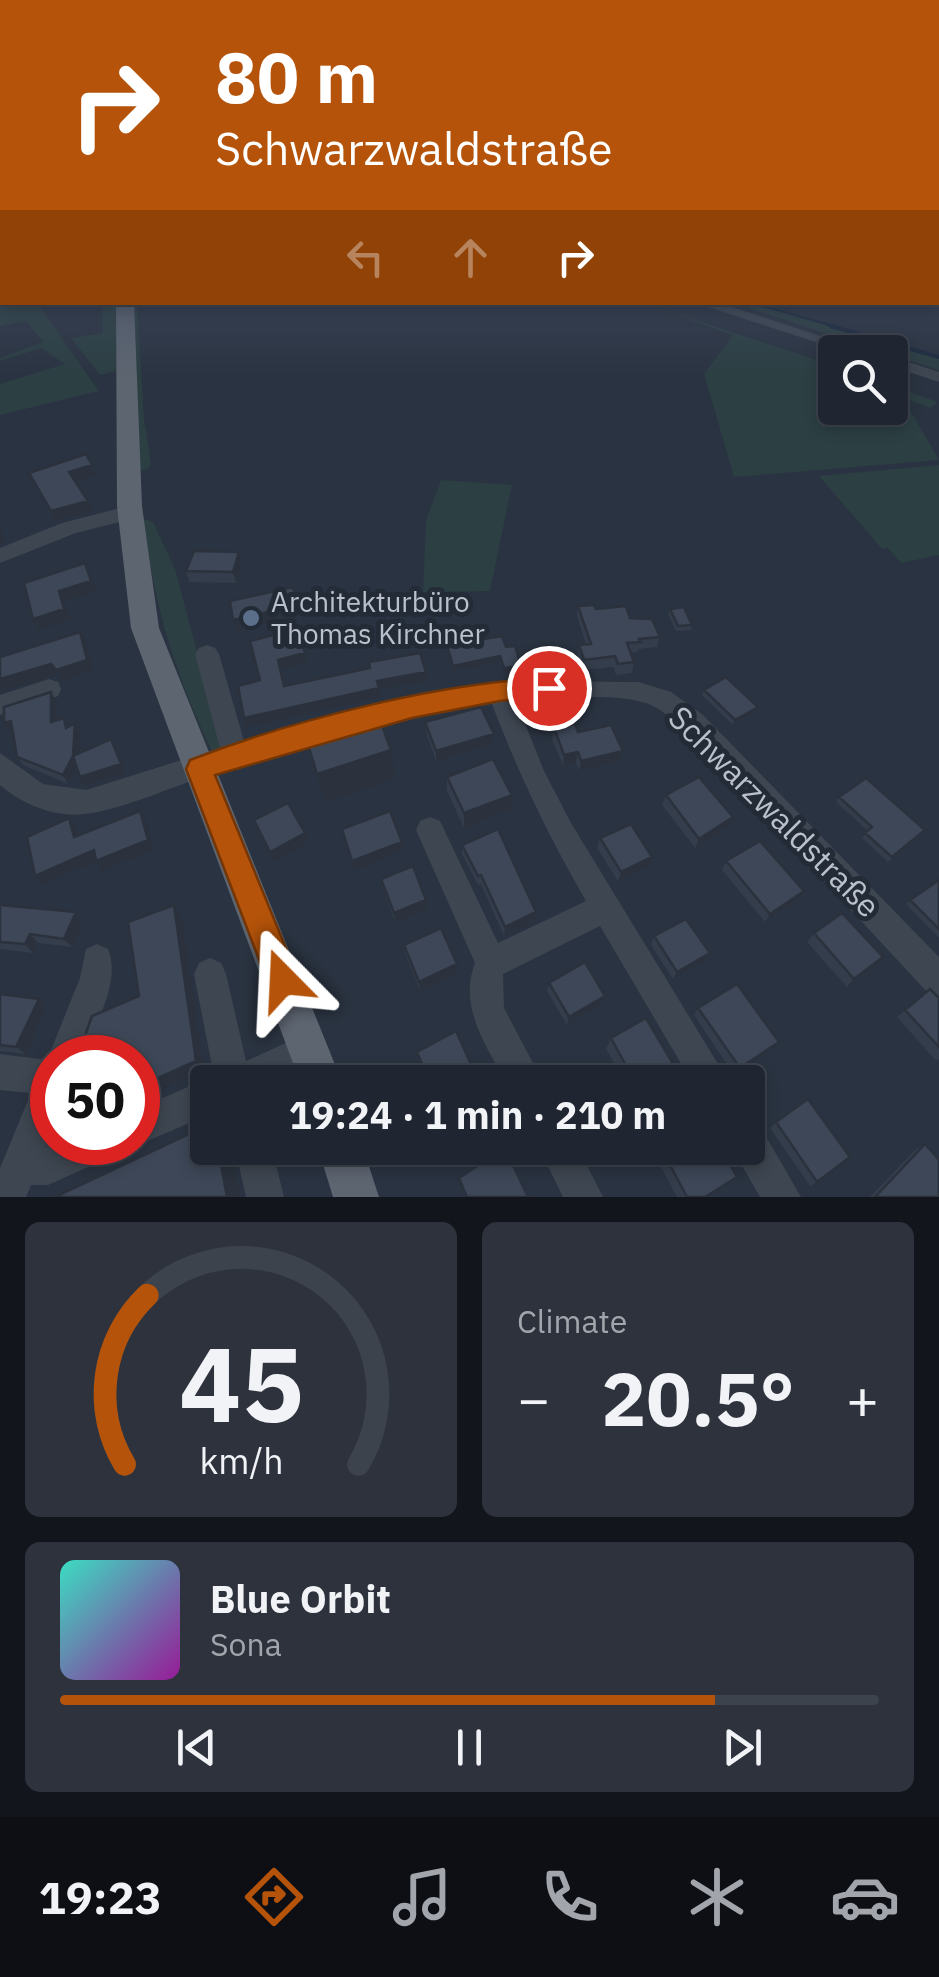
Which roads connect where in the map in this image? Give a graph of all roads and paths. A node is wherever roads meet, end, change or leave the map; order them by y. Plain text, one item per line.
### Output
1 (125, 305) edge
2 (710, 305) edge
3 (818, 339) edge
4 (908, 368) edge
5 (939, 377) edge
6 (128, 513) junction
7 (0, 556) edge
8 (207, 654) dead end
9 (49, 688) edge
10 (500, 690) junction
11 (0, 705) edge
12 (234, 755) junction
13 (0, 765) edge
14 (199, 769) junction
15 (430, 830) dead end
16 (605, 908) junction
17 (97, 960) dead end
18 (491, 963) junction
19 (210, 974) dead end
20 (939, 980) edge
21 (73, 1035) edge
22 (234, 1065) edge
23 (315, 1065) edge
24 (516, 1065) edge
25 (702, 1065) edge
26 (0, 1072) edge
27 (30, 1077) edge
28 (190, 1104) edge
29 (160, 1117) edge
30 (30, 1138) edge
31 (50, 1165) edge
32 (258, 1165) edge
33 (346, 1165) edge
34 (567, 1165) edge
35 (762, 1165) edge
36 (13, 1182) edge
37 (265, 1197) edge
38 (356, 1197) edge
39 (584, 1197) edge
40 (782, 1197) edge

1 - 6 main road
2 - 3 street
4 - 5 street
6 - 7 street
6 - 14 main road
8 - 12 street
9 - 11 street
10 - 12 street, Schwarzwaldstraße
10 - 16 street
10 - 20 street, Schwarzwaldstraße
12 - 14 street, Schwarzwaldstraße
13 - 14 street, Schwarzwaldstraße
14 - 23 main road
15 - 18 street
16 - 18 street
16 - 25 street
17 - 21 street
18 - 24 street
19 - 22 street
26 - 27 street
28 - 29 street
30 - 36 street
31 - 36 street
32 - 37 street
33 - 38 main road
34 - 39 street
35 - 40 street

